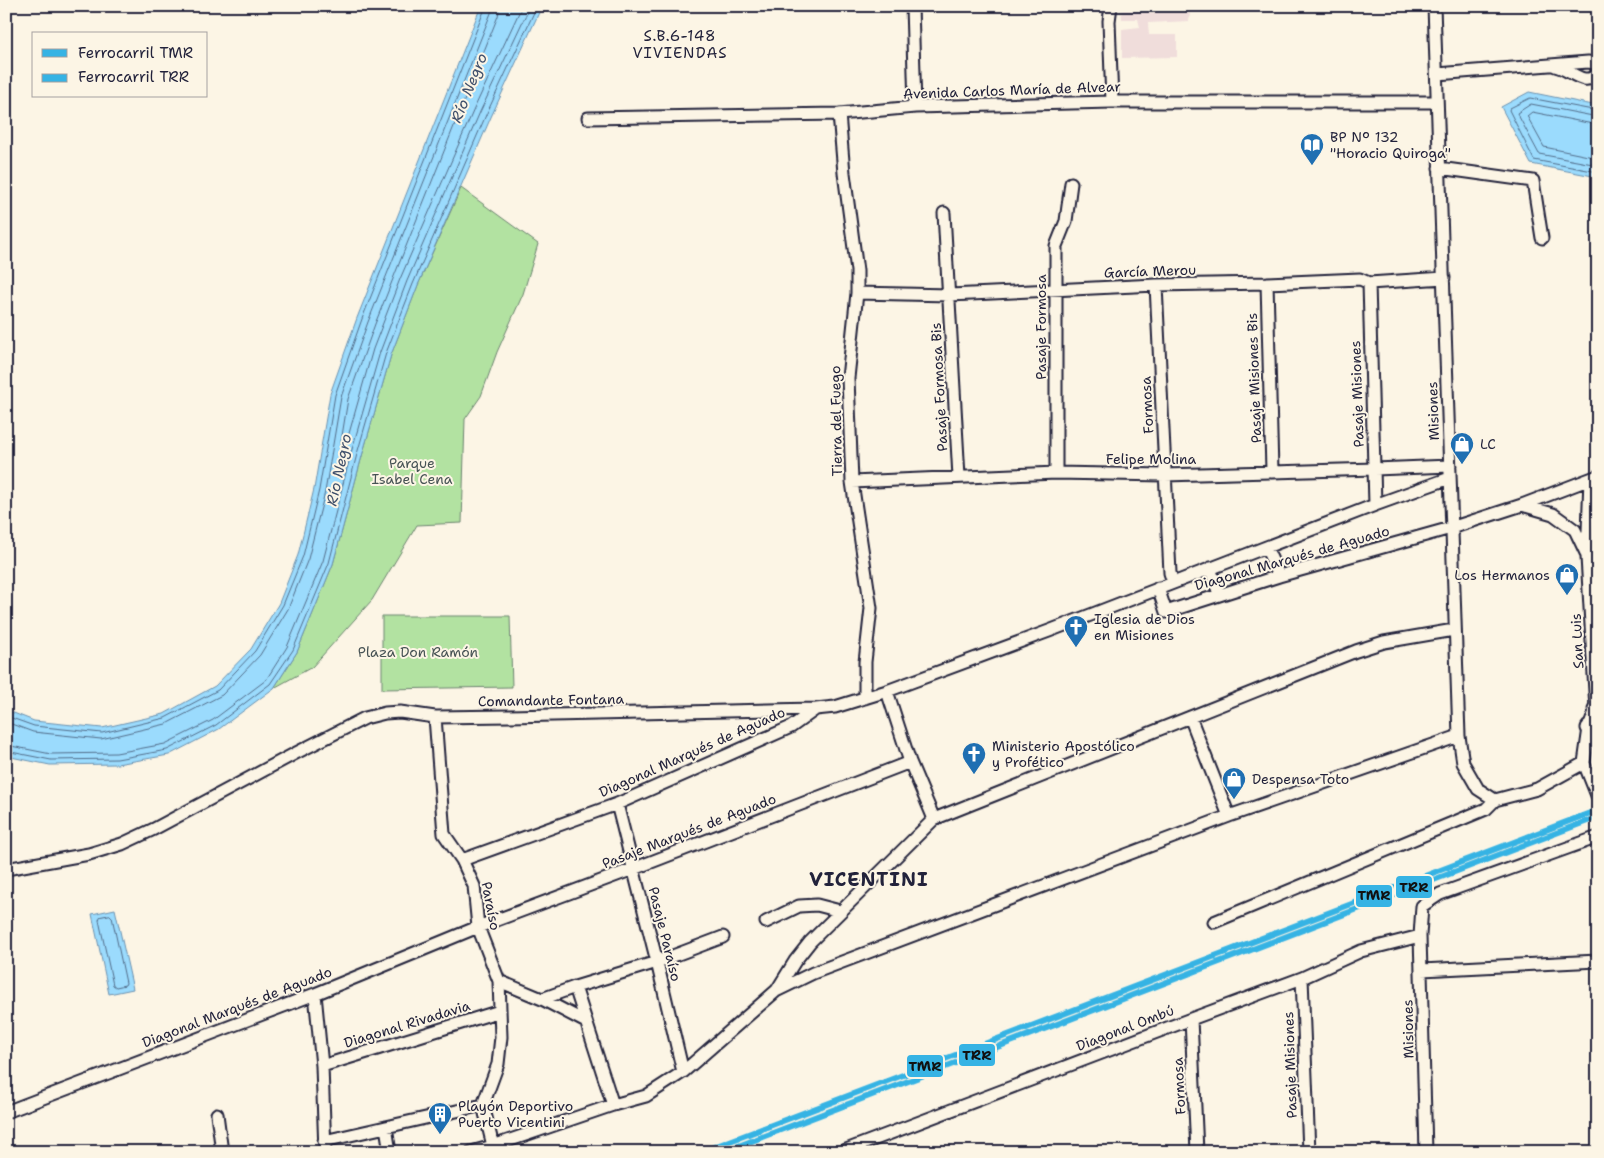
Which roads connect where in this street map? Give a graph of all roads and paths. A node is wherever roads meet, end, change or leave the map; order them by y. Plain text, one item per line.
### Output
1 (912, 6) edge
2 (1111, 6) edge
3 (1434, 6) edge
4 (1550, 65) junction
5 (1598, 65) edge
6 (1598, 73) edge
7 (1437, 74) junction
8 (1112, 102) junction
9 (1437, 102) junction
10 (915, 106) junction
11 (839, 114) junction
12 (588, 118) dead end
13 (1439, 168) junction
14 (1071, 183) dead end
15 (944, 213) dead end
16 (1542, 238) dead end
17 (1444, 278) junction
18 (1267, 283) junction
19 (1369, 283) junction
20 (1156, 285) junction
21 (1057, 289) junction
22 (857, 293) junction
23 (950, 295) junction
24 (1450, 466) junction
25 (1375, 469) junction
26 (1272, 471) junction
27 (1056, 473) junction
28 (1165, 475) junction
29 (959, 477) junction
30 (1594, 477) edge
31 (1450, 478) junction
32 (852, 482) junction
33 (1375, 505) junction
34 (1522, 505) junction
35 (1451, 528) junction
36 (1593, 533) edge
37 (1266, 547) junction
38 (1587, 557) junction
39 (1210, 568) junction
40 (1279, 576) junction
41 (1173, 582) junction
42 (1158, 588) junction
43 (1220, 594) junction
44 (1454, 630) junction
45 (888, 691) junction
46 (865, 698) junction
47 (816, 709) junction
48 (1597, 709) edge
49 (435, 716) junction
50 (1190, 717) junction
51 (1593, 727) edge
52 (1459, 736) junction
53 (910, 762) junction
54 (1584, 763) junction
55 (1598, 798) edge
56 (1496, 800) junction
57 (617, 804) junction
58 (1229, 816) junction
59 (934, 819) junction
60 (1598, 837) edge
61 (462, 860) junction
62 (6, 869) edge
63 (633, 869) junction
64 (840, 911) junction
65 (766, 922) dead end
66 (1214, 922) dead end
67 (478, 927) junction
68 (1420, 936) junction
69 (723, 938) dead end
70 (1598, 961) edge
71 (657, 962) junction
72 (1422, 970) junction
73 (1302, 978) junction
74 (499, 981) junction
75 (575, 987) junction
76 (776, 991) junction
77 (315, 994) junction
78 (542, 999) junction
79 (500, 1011) junction
80 (1191, 1019) junction
81 (586, 1022) junction
82 (322, 1066) junction
83 (683, 1072) junction
84 (483, 1105) junction
85 (612, 1105) junction
86 (6, 1112) edge
87 (217, 1114) dead end
88 (386, 1128) junction
89 (324, 1146) edge
90 (493, 1146) junction
91 (222, 1152) edge
92 (390, 1152) edge
93 (471, 1152) edge
94 (841, 1152) edge
95 (1197, 1152) edge
96 (1309, 1152) edge
97 (1426, 1152) edge

1 - 10 street
2 - 8 street
3 - 7 street, Misiones
4 - 5 street
4 - 6 street
4 - 7 street
7 - 9 street, Misiones
8 - 9 street, Avenida Carlos María de Alvear
8 - 10 street, Avenida Carlos María de Alvear
9 - 13 street, Misiones
10 - 11 street, Avenida Carlos María de Alvear
11 - 12 street, Avenida Carlos María de Alvear
11 - 22 street, Tierra del Fuego
13 - 16 street
13 - 17 street, Misiones
14 - 21 street, Pasaje Formosa
15 - 23 street, Pasaje Formosa Bis
17 - 19 street, García Merou
17 - 24 street, Misiones
18 - 19 street, García Merou
18 - 20 street, García Merou
18 - 26 street, Pasaje Misiones Bis
19 - 25 street, Pasaje Misiones
20 - 21 street, García Merou
20 - 28 street, Formosa
21 - 23 street, García Merou
21 - 27 street, Pasaje Formosa
22 - 23 street, García Merou
22 - 32 street, Tierra del Fuego
23 - 29 street, Pasaje Formosa Bis
24 - 25 street, Felipe Molina
24 - 31 street, Misiones
25 - 26 street, Felipe Molina
25 - 33 street, Pasaje Misiones
26 - 28 street, Felipe Molina
27 - 28 street, Felipe Molina
27 - 29 street, Felipe Molina
28 - 41 street, Formosa
29 - 32 street, Felipe Molina
30 - 34 street
30 - 36 street, San Luis
31 - 33 street, Diagonal Marqués de Aguado
31 - 35 street, Misiones
32 - 46 street, Tierra del Fuego
33 - 37 street, Diagonal Marqués de Aguado
34 - 35 street
34 - 38 street
35 - 40 street, Diagonal Marqués de Aguado
35 - 44 street, Misiones
36 - 38 street, San Luis
37 - 39 street, Diagonal Marqués de Aguado
37 - 40 street
38 - 48 street, San Luis
39 - 41 street, Diagonal Marqués de Aguado
39 - 43 street
40 - 43 street, Diagonal Marqués de Aguado
41 - 42 street, Diagonal Marqués de Aguado
42 - 43 street, Diagonal Marqués de Aguado
42 - 45 street, Diagonal Marqués de Aguado
44 - 50 street
44 - 52 street, Misiones
45 - 46 street, Diagonal Marqués de Aguado
45 - 53 street
46 - 47 street, Diagonal Marqués de Aguado
47 - 49 street, Comandante Fontana
47 - 57 street, Diagonal Marqués de Aguado
48 - 51 street, San Luis
49 - 61 street, Paraíso
49 - 62 street, Comandante Fontana
50 - 58 street
50 - 59 street
51 - 54 street, San Luis
52 - 56 street, Misiones
52 - 58 street
53 - 59 street
53 - 63 street, Pasaje Marqués de Aguado
54 - 55 street, San Luis
54 - 56 street
56 - 66 street
57 - 61 street, Diagonal Marqués de Aguado
57 - 63 street, Pasaje Paraíso
58 - 76 street
59 - 64 street
60 - 68 street, Misiones
61 - 67 street, Paraíso
63 - 67 street, Pasaje Marqués de Aguado
63 - 71 street, Pasaje Paraíso
64 - 65 street
64 - 76 street
67 - 74 street, Paraíso
67 - 77 street, Diagonal Marqués de Aguado
68 - 72 street, Misiones
68 - 73 street, Diagonal Ombú
69 - 71 street
70 - 72 street
71 - 75 street
71 - 83 street, Pasaje Paraíso
72 - 97 street, Misiones
73 - 80 street, Diagonal Ombú
73 - 96 street, Pasaje Misiones
74 - 78 street
74 - 79 street, Paraíso
75 - 78 street
75 - 81 street
76 - 83 street
77 - 82 street
77 - 86 street, Diagonal Marqués de Aguado
78 - 81 street
79 - 82 street, Diagonal Rivadavia
79 - 84 street, Paraíso
80 - 94 street, Diagonal Ombú
80 - 95 street, Formosa
81 - 85 street
82 - 89 street
83 - 85 street
84 - 88 street
84 - 90 street
85 - 90 street
87 - 91 street
88 - 89 street
88 - 92 street
90 - 93 street

